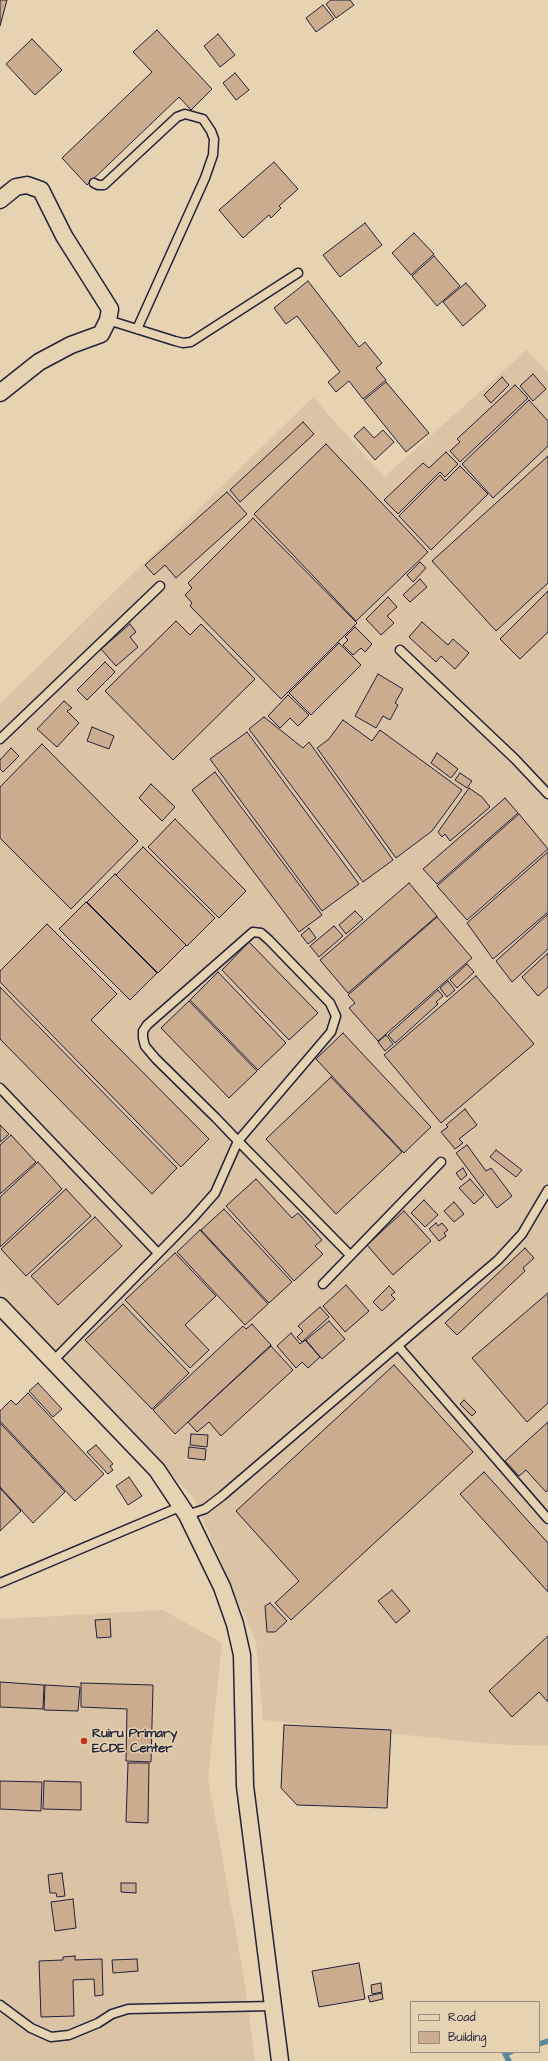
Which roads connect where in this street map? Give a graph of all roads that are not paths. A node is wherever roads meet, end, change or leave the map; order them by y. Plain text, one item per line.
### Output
1 (94, 183) dead end
2 (0, 200) edge
3 (298, 273) dead end
4 (108, 320) junction
5 (136, 329) junction
6 (0, 393) edge
7 (160, 586) dead end
8 (400, 650) dead end
9 (0, 739) edge
10 (548, 794) edge
11 (0, 1088) edge
12 (238, 1141) junction
13 (441, 1162) dead end
14 (548, 1190) edge
15 (158, 1253) junction
16 (350, 1256) junction
17 (323, 1284) dead end
18 (0, 1306) edge
19 (398, 1346) junction
20 (53, 1361) junction
21 (184, 1510) junction
22 (548, 1520) edge
23 (0, 1583) edge
24 (0, 2005) edge
25 (273, 2006) junction
26 (280, 2061) edge

1 - 5 lane
2 - 4 street
3 - 5 lane
4 - 5 lane
4 - 6 street
7 - 9 lane
8 - 10 lane
11 - 15 lane
12 - 12 lane
12 - 15 lane
12 - 16 lane
13 - 16 lane
14 - 19 lane
15 - 20 lane
16 - 17 lane
18 - 20 street
19 - 21 lane
19 - 22 lane
20 - 21 street
21 - 23 lane
21 - 25 street
24 - 25 lane
25 - 26 street

